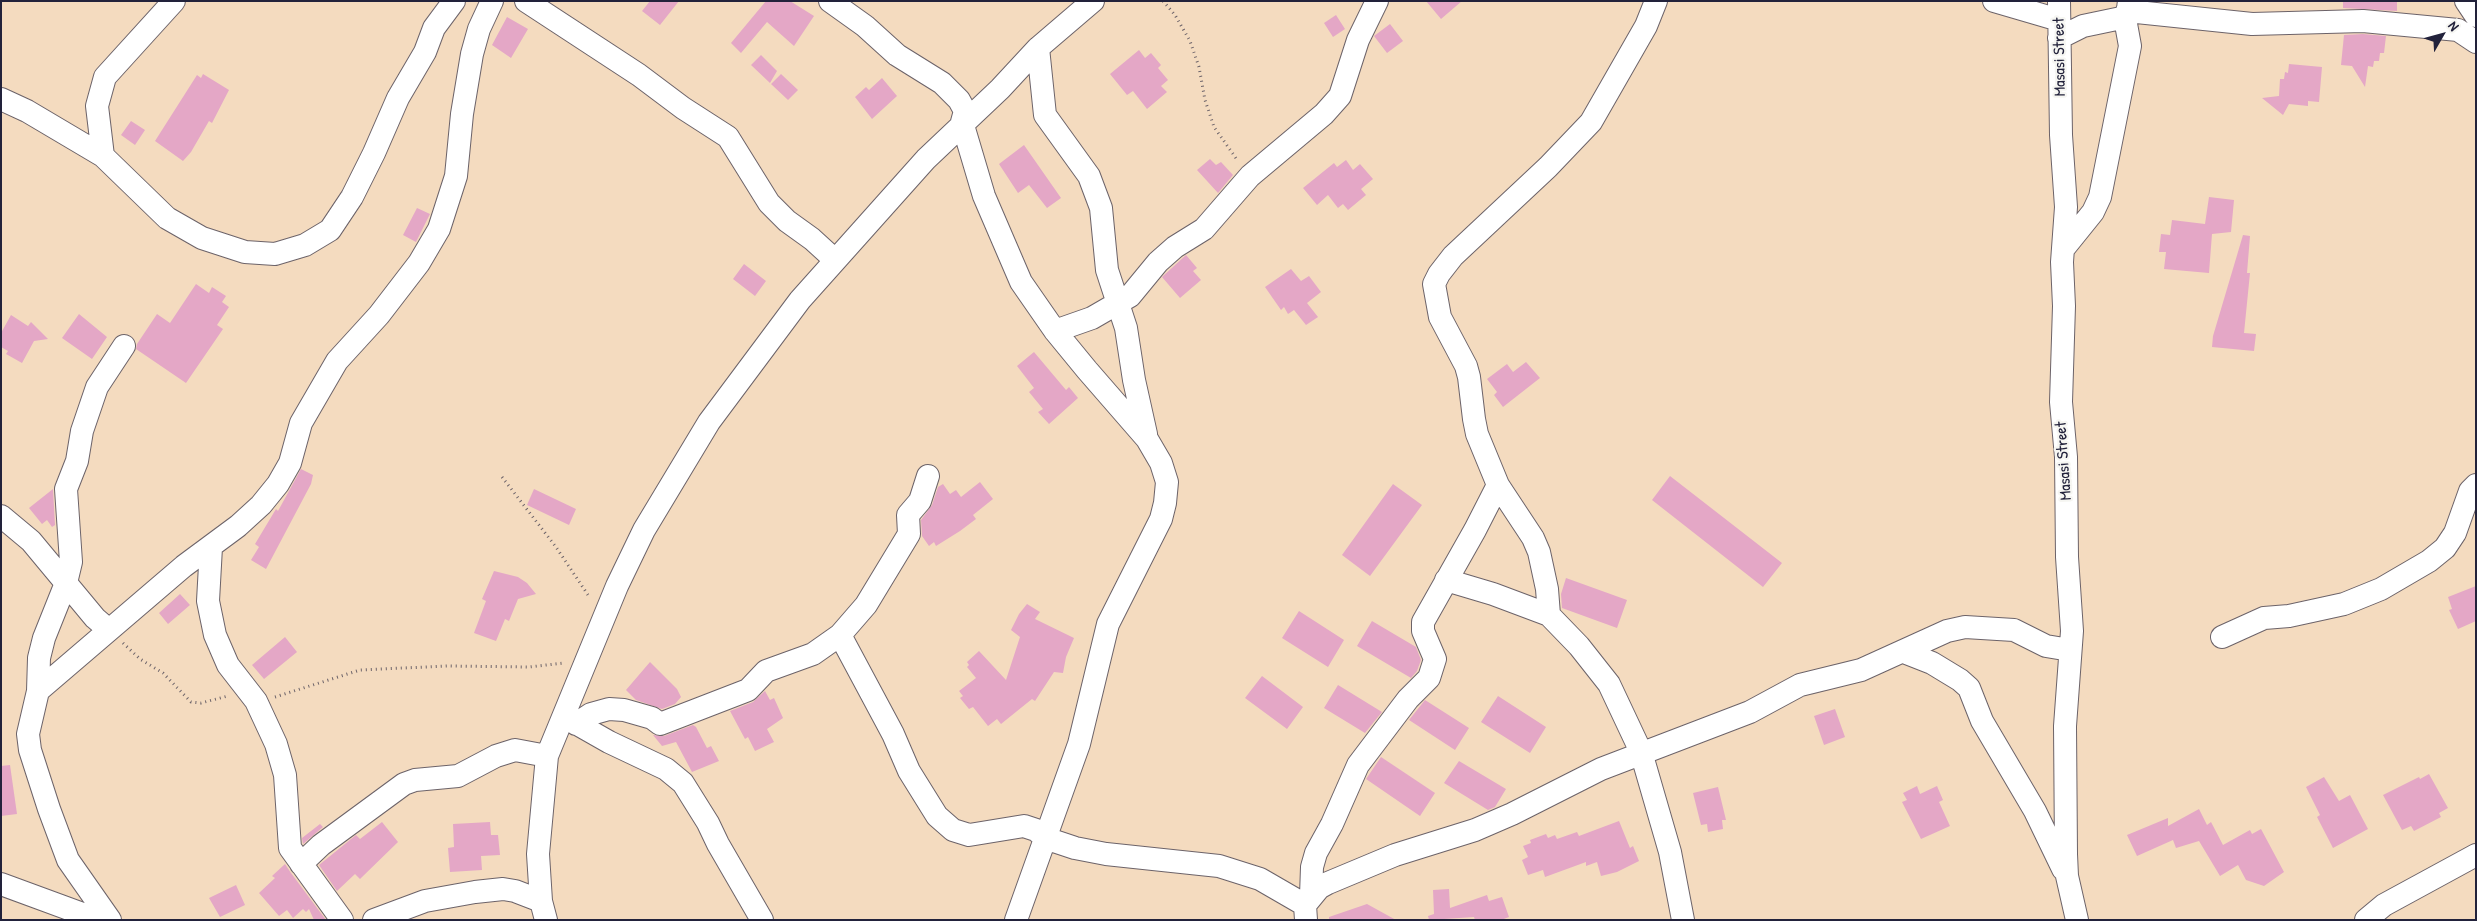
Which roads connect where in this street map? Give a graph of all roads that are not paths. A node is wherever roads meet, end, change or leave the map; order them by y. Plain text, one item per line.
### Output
1 (174, 1) edge
2 (454, 1) edge
3 (492, 1) edge
4 (526, 1) edge
5 (830, 1) edge
6 (1093, 1) edge
7 (1377, 1) edge
8 (1656, 1) edge
9 (1994, 1) edge
10 (2466, 1) edge
11 (2127, 10) edge
12 (2476, 16) edge
13 (2059, 19) edge
14 (2476, 42) edge
15 (1038, 48) junction
16 (1, 99) edge
17 (962, 122) junction
18 (103, 156) junction
19 (2064, 248) junction
20 (835, 260) junction
21 (1118, 303) junction
22 (1056, 330) junction
23 (124, 346) dead end
24 (1147, 439) junction
25 (928, 476) dead end
26 (1498, 485) junction
27 (2476, 485) edge
28 (1, 516) edge
29 (211, 547) junction
30 (1446, 580) junction
31 (66, 583) junction
32 (1549, 615) junction
33 (109, 630) junction
34 (840, 635) junction
35 (2222, 637) dead end
36 (2070, 650) junction
37 (1904, 652) junction
38 (38, 690) junction
39 (570, 720) junction
40 (1641, 752) junction
41 (547, 756) junction
42 (1046, 838) junction
43 (2475, 853) edge
44 (300, 864) junction
45 (2067, 876) junction
46 (1, 884) edge
47 (1307, 907) edge
48 (543, 910) edge
49 (2387, 912) edge
50 (98, 920) edge
51 (110, 920) edge
52 (342, 920) edge
53 (374, 920) edge
54 (762, 920) edge
55 (1016, 920) edge
56 (1683, 920) edge
57 (2076, 920) edge
58 (2366, 920) edge

1 - 18 street
2 - 18 street
3 - 29 street
4 - 20 street
5 - 17 street
6 - 15 street
7 - 21 street
8 - 26 street
9 - 13 street
10 - 12 street
11 - 13 street
11 - 14 street
11 - 19 street
13 - 19 street, Masasi Street
15 - 17 street
15 - 21 street
16 - 18 street
17 - 20 street
17 - 22 street
19 - 36 street, Masasi Street
20 - 39 street
21 - 22 street
21 - 24 street
22 - 24 street
23 - 31 street
24 - 42 street
25 - 34 street
26 - 30 street
26 - 32 street
27 - 35 street
28 - 31 street
29 - 33 street
29 - 44 street
30 - 32 street
30 - 47 street
31 - 33 street
31 - 38 street
32 - 40 street
33 - 38 street
34 - 39 street
34 - 42 street
36 - 37 street
36 - 45 street, Masasi Street
37 - 40 street
37 - 45 street
38 - 51 street
39 - 41 street
39 - 54 street
40 - 47 street
40 - 56 street
41 - 44 street
41 - 48 street
42 - 47 street
42 - 55 street
43 - 49 street
44 - 52 street
45 - 57 street, Masasi Street
46 - 50 street
48 - 53 street
49 - 58 street

